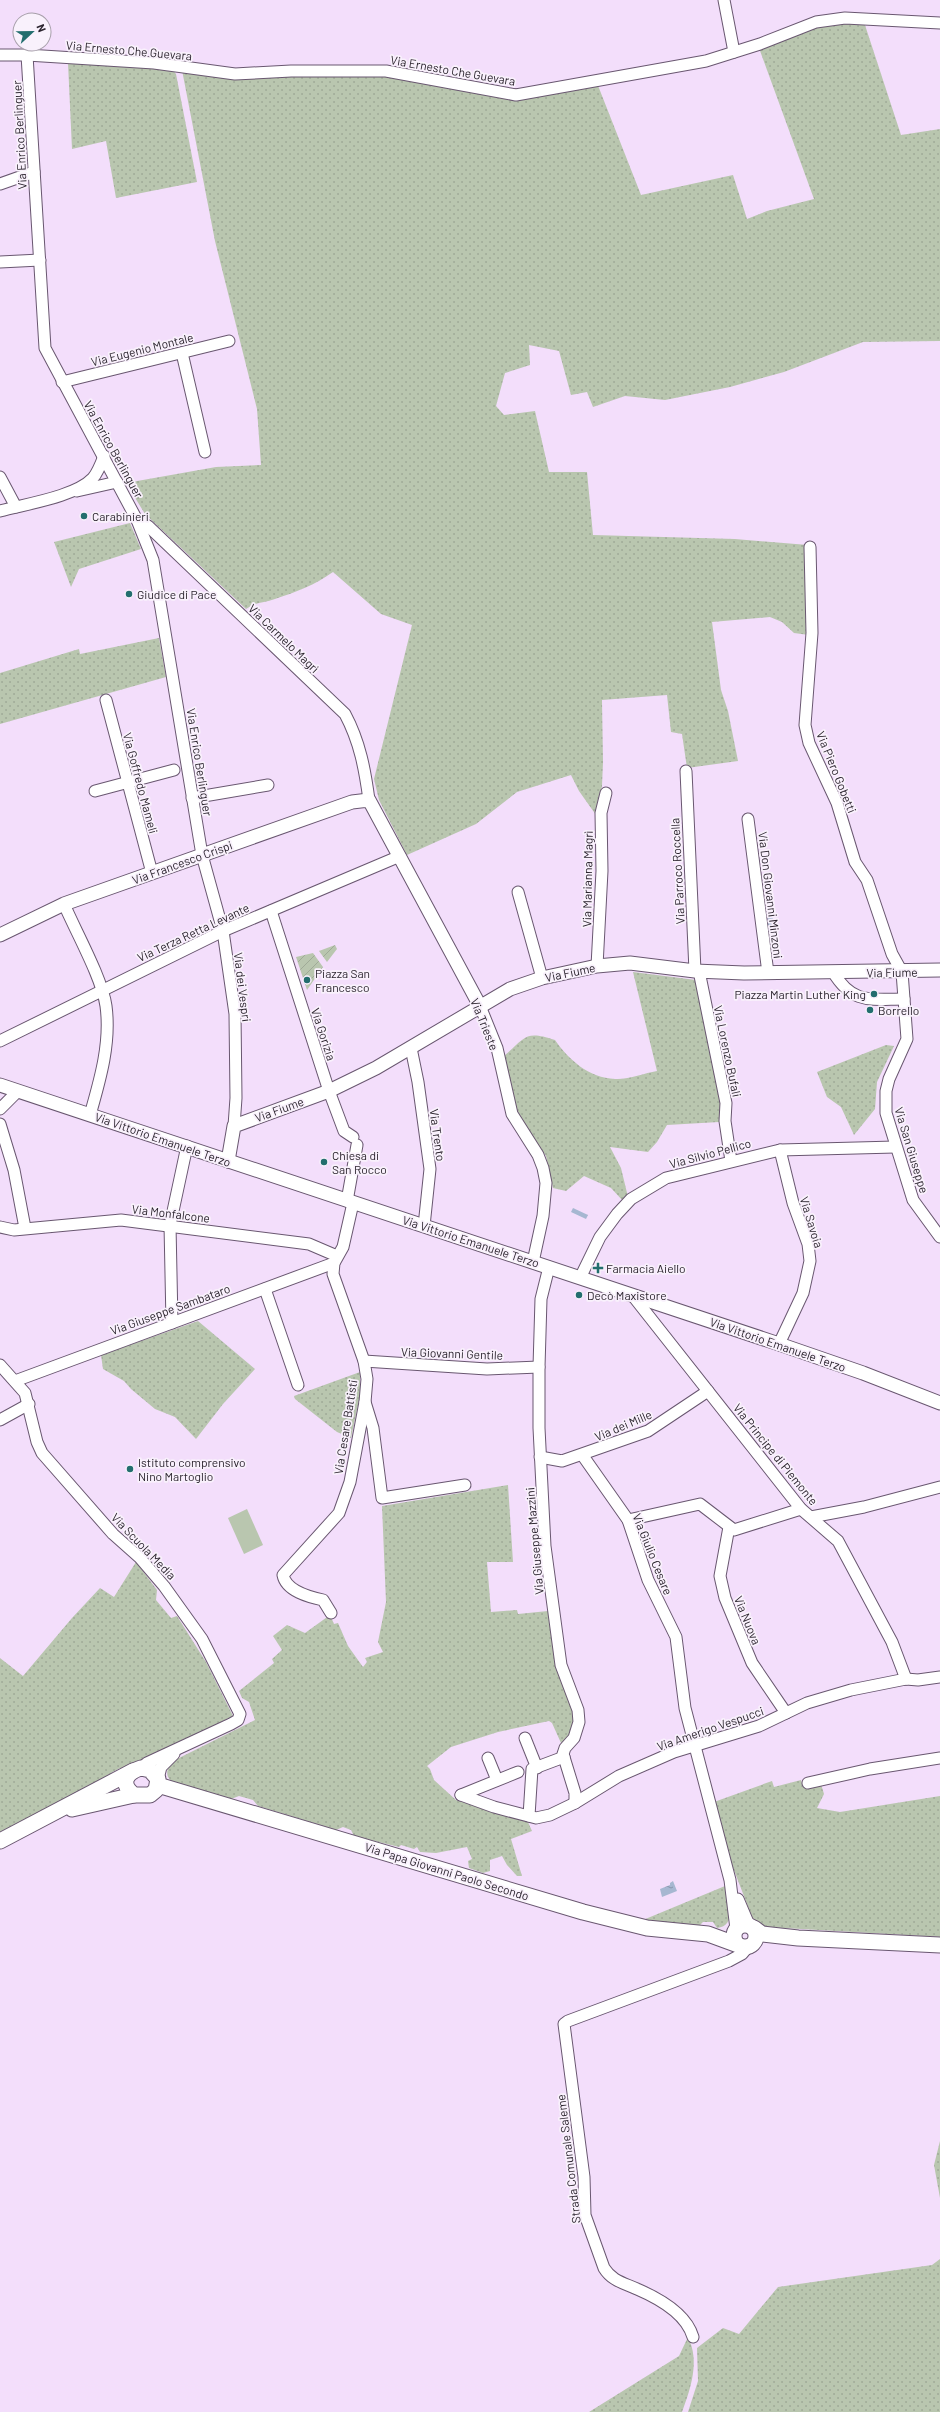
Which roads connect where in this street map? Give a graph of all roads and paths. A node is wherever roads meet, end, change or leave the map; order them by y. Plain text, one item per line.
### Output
1 (724, 0) edge
2 (940, 23) edge
3 (734, 52) junction
4 (0, 55) edge
5 (27, 55) junction
6 (34, 172) junction
7 (0, 184) edge
8 (40, 260) junction
9 (0, 262) edge
10 (228, 341) dead end
11 (182, 353) junction
12 (62, 382) junction
13 (205, 452) dead end
14 (104, 456) junction
15 (0, 477) edge
16 (117, 482) junction
17 (70, 491) junction
18 (16, 506) junction
19 (0, 511) edge
20 (137, 520) junction
21 (810, 547) dead end
22 (106, 700) dead end
23 (174, 770) dead end
24 (686, 771) dead end
25 (128, 782) junction
26 (268, 785) dead end
27 (95, 791) dead end
28 (606, 793) dead end
29 (192, 798) junction
30 (369, 800) junction
31 (748, 819) dead end
32 (202, 855) junction
33 (400, 856) junction
34 (152, 872) junction
35 (518, 892) dead end
36 (64, 904) junction
37 (271, 911) junction
38 (223, 931) junction
39 (0, 935) edge
40 (597, 966) junction
41 (940, 970) edge
42 (697, 971) junction
43 (832, 972) junction
44 (902, 972) junction
45 (768, 973) junction
46 (542, 978) junction
47 (102, 990) junction
48 (904, 999) junction
49 (480, 1006) junction
50 (0, 1041) edge
51 (411, 1048) junction
52 (0, 1085) edge
53 (18, 1091) junction
54 (329, 1091) junction
55 (0, 1109) edge
56 (90, 1114) junction
57 (0, 1124) edge
58 (234, 1126) junction
59 (187, 1146) junction
60 (895, 1147) junction
61 (780, 1150) junction
62 (228, 1161) junction
63 (731, 1161) junction
64 (350, 1202) junction
65 (170, 1225) junction
66 (424, 1226) junction
67 (0, 1227) edge
68 (25, 1228) junction
69 (940, 1237) edge
70 (336, 1259) junction
71 (533, 1262) junction
72 (549, 1267) junction
73 (580, 1278) junction
74 (264, 1289) junction
75 (633, 1296) junction
76 (172, 1323) junction
77 (779, 1344) junction
78 (364, 1361) junction
79 (0, 1365) edge
80 (539, 1367) junction
81 (15, 1381) junction
82 (298, 1385) dead end
83 (708, 1391) junction
84 (365, 1402) junction
85 (940, 1403) edge
86 (29, 1404) junction
87 (0, 1420) edge
88 (540, 1456) junction
89 (582, 1456) junction
90 (465, 1485) dead end
91 (940, 1487) edge
92 (802, 1509) junction
93 (811, 1518) junction
94 (628, 1520) junction
95 (729, 1527) junction
96 (331, 1613) dead end
97 (940, 1676) edge
98 (906, 1679) junction
99 (786, 1713) junction
100 (525, 1738) dead end
101 (694, 1747) junction
102 (181, 1749) junction
103 (564, 1757) junction
104 (488, 1758) dead end
105 (940, 1758) edge
106 (537, 1768) junction
107 (137, 1770) junction
108 (518, 1772) dead end
109 (497, 1780) junction
110 (808, 1782) dead end
111 (156, 1786) junction
112 (134, 1795) junction
113 (575, 1803) junction
114 (529, 1816) junction
115 (38, 1822) junction
116 (0, 1841) edge
117 (743, 1937) junction
118 (940, 1945) edge
119 (716, 1964) junction
120 (693, 2337) dead end

1 - 3 street
2 - 3 street, Via Ernesto Che Guevara
3 - 5 street, Via Ernesto Che Guevara
4 - 5 street, Via Ernesto Che Guevara
5 - 6 street, Via Enrico Berlinguer
6 - 7 street
6 - 8 street, Via Enrico Berlinguer
8 - 9 street
8 - 12 street, Via Enrico Berlinguer
10 - 11 street, Via Eugenio Montale
11 - 12 street, Via Eugenio Montale
11 - 13 street
12 - 14 street, Via Enrico Berlinguer
14 - 16 street, Via Enrico Berlinguer
14 - 17 street
15 - 18 street
16 - 17 street
16 - 20 street, Via Enrico Berlinguer
17 - 18 street
18 - 19 street
20 - 29 street, Via Enrico Berlinguer
20 - 30 street, Via Carmelo Magrì
21 - 44 street, Via Piero Gobetti
22 - 25 street, Via Goffredo Mameli
23 - 25 street
24 - 42 street, Via Parroco Roccella
25 - 27 street
25 - 34 street, Via Goffredo Mameli
26 - 29 street
28 - 40 street, Via Marianna Magrì
29 - 32 street, Via Enrico Berlinguer
30 - 32 street, Via Francesco Crispi
30 - 33 street, Via Trieste
31 - 45 street, Via Don Giovanni Minzoni
32 - 34 street, Via Francesco Crispi
32 - 38 street, Via dei Vespri
33 - 37 street, Via Terza Retta Levante
33 - 49 street, Via Trieste
34 - 36 street, Via Francesco Crispi
35 - 46 street
36 - 39 street, Via Francesco Crispi
36 - 47 street
37 - 38 street, Via Terza Retta Levante
37 - 54 street, Via Gorizia
38 - 47 street, Via Terza Retta Levante
38 - 58 street, Via dei Vespri
40 - 42 street, Via Fiume
40 - 46 street, Via Fiume
41 - 44 street, Via Fiume
42 - 45 street, Via Fiume
42 - 63 street, Via Lorenzo Bufali
43 - 44 street, Via Fiume
43 - 45 street, Via Fiume
43 - 48 street
44 - 48 street, Via San Giuseppe
46 - 49 street, Via Fiume
47 - 50 street, Via Terza Retta Levante
47 - 56 street
48 - 60 street, Via San Giuseppe
49 - 51 street, Via Fiume
49 - 71 street, Via Trieste
51 - 54 street, Via Fiume
51 - 66 street, Via Trento
52 - 53 street, Via Vittorio Emanuele Terzo
53 - 55 street
53 - 56 street, Via Vittorio Emanuele Terzo
54 - 58 street, Via Fiume
54 - 64 street, Via Gorizia
56 - 59 street, Via Vittorio Emanuele Terzo
57 - 68 street
58 - 62 street
59 - 62 street, Via Vittorio Emanuele Terzo
59 - 65 street
60 - 61 street, Via Silvio Pellico
60 - 69 street, Via San Giuseppe
61 - 63 street, Via Silvio Pellico
61 - 77 street, Via Savoia
62 - 64 street, Via Vittorio Emanuele Terzo
63 - 73 street, Via Silvio Pellico
64 - 66 street, Via Vittorio Emanuele Terzo
64 - 70 street, Via Cesare Battisti
65 - 68 street, Via Monfalcone
65 - 70 street, Via Monfalcone
65 - 76 street
66 - 71 street, Via Vittorio Emanuele Terzo
67 - 68 street, Via Monfalcone
70 - 74 street, Via Giuseppe Sambataro
70 - 78 street, Via Cesare Battisti
71 - 72 street, Via Vittorio Emanuele Terzo
72 - 73 street, Via Vittorio Emanuele Terzo
72 - 80 street, Via Giuseppe Mazzini
73 - 75 street, Via Vittorio Emanuele Terzo
74 - 76 street, Via Giuseppe Sambataro
74 - 82 street
75 - 77 street, Via Vittorio Emanuele Terzo
75 - 83 street, Via Principe di Piemonte
76 - 81 street, Via Giuseppe Sambataro
77 - 85 street, Via Vittorio Emanuele Terzo
78 - 80 street, Via Giovanni Gentile
78 - 84 street, Via Cesare Battisti
79 - 81 street, Via Scuola Media
80 - 88 street, Via Giuseppe Mazzini
81 - 86 street, Via Scuola Media
83 - 89 street, Via dei Mille
83 - 92 street, Via Principe di Piemonte
84 - 90 street
84 - 96 street, Via Cesare Battisti
86 - 87 street
86 - 102 street, Via Scuola Media
88 - 89 street, Via dei Mille
88 - 103 street, Via Giuseppe Mazzini
89 - 94 street, Via Giulio Cesare
91 - 93 street
92 - 93 street, Via Principe di Piemonte
92 - 95 street
93 - 98 street, Via Principe di Piemonte
94 - 95 street
94 - 101 street, Via Giulio Cesare
95 - 99 street, Via Nuova
97 - 98 street, Via Amerigo Vespucci
98 - 99 street, Via Amerigo Vespucci
99 - 101 street, Via Amerigo Vespucci
100 - 106 street
101 - 113 street, Via Amerigo Vespucci
101 - 117 street, Via Giulio Cesare
102 - 107 street
102 - 111 street
103 - 106 street
103 - 113 street
104 - 109 street
105 - 110 street
106 - 114 street
107 - 111 main road
107 - 112 main road
107 - 115 main road
108 - 109 street
109 - 114 street, Via Amerigo Vespucci
111 - 112 main road, Via Papa Giovanni Paolo Secondo
111 - 117 main road, Via Papa Giovanni Paolo Secondo
112 - 115 main road, Via Papa Giovanni Paolo Secondo
113 - 114 street, Via Amerigo Vespucci
115 - 116 main road
117 - 118 main road, Via Papa Giovanni Paolo Secondo
117 - 119 street
117 - 119 street
119 - 120 street, Strada Comunale Saleme

